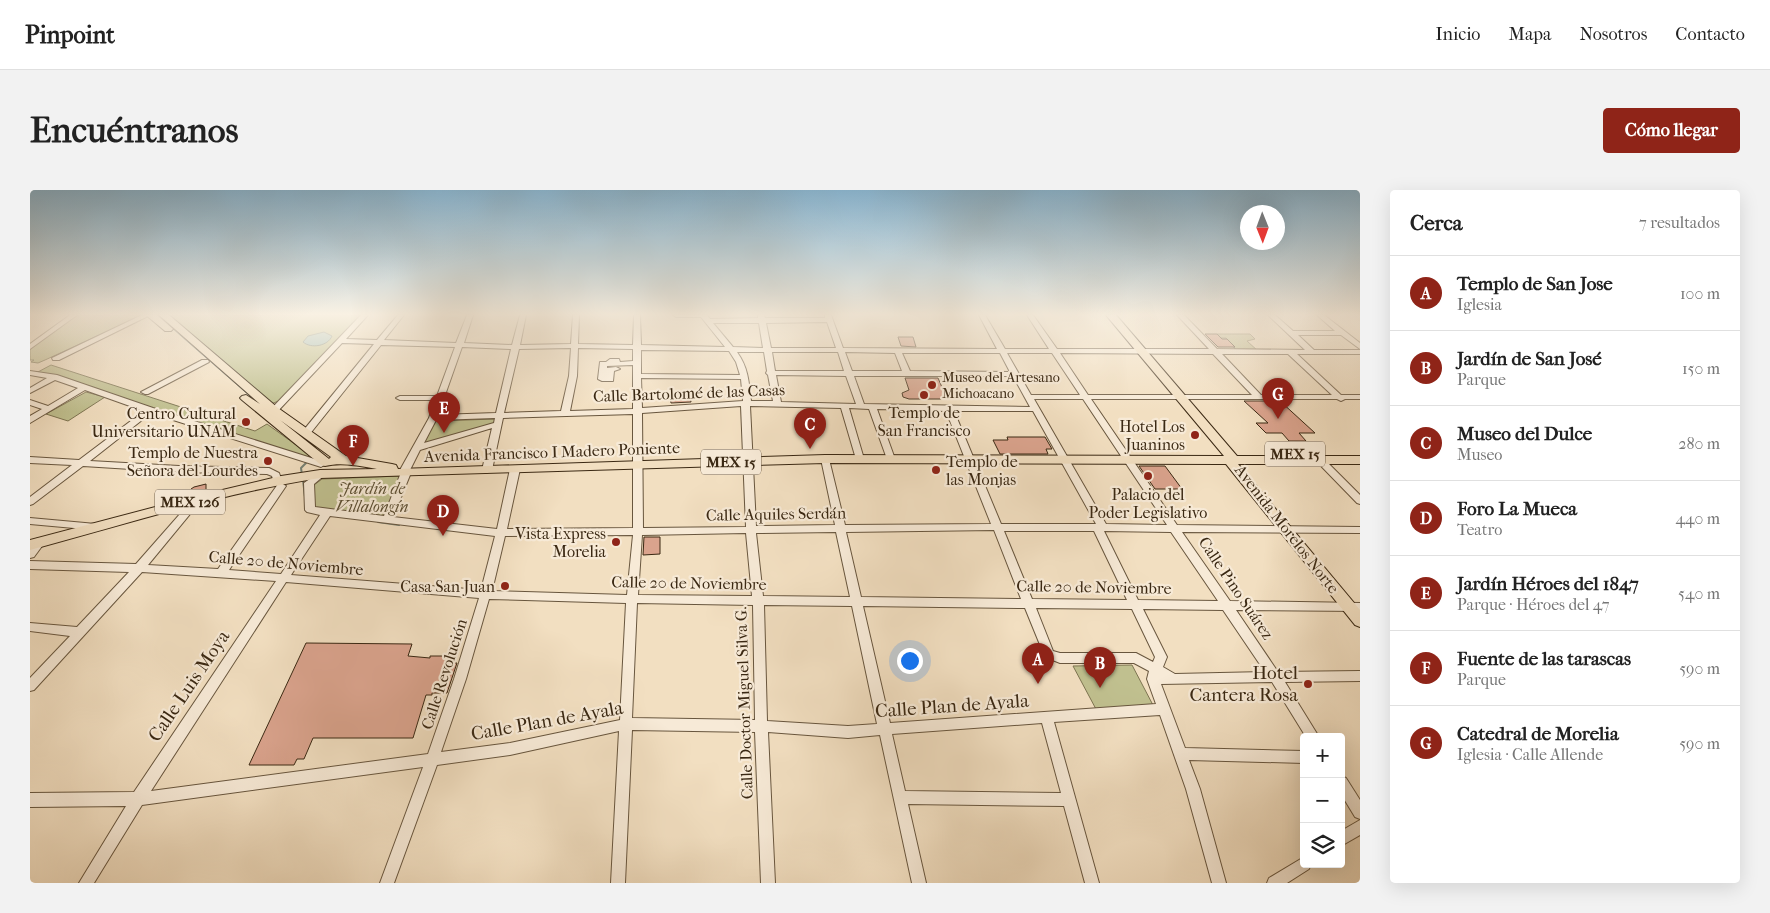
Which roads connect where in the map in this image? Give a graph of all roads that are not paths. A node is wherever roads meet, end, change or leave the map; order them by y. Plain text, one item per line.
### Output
1 (79, 347) edge
2 (188, 347) edge
3 (201, 347) edge
4 (334, 347) edge
5 (374, 347) edge
6 (458, 347) edge
7 (517, 347) edge
8 (575, 347) edge
9 (638, 347) edge
10 (654, 347) edge
11 (1001, 347) edge
12 (1053, 347) edge
13 (1137, 347) edge
14 (1211, 347) edge
15 (1307, 347) edge
16 (731, 349) junction
17 (766, 350) junction
18 (841, 350) junction
19 (898, 351) junction
20 (1004, 352) junction
21 (1056, 352) junction
22 (1141, 352) junction
23 (1216, 352) junction
24 (1290, 352) junction
25 (1312, 352) junction
26 (1360, 352) edge
27 (56, 358) dead end
28 (205, 362) junction
29 (638, 363) junction
30 (30, 366) edge
31 (616, 369) dead end
32 (849, 372) junction
33 (907, 372) junction
34 (30, 373) edge
35 (770, 373) junction
36 (1016, 374) junction
37 (638, 376) junction
38 (54, 377) junction
39 (745, 377) junction
40 (84, 388) junction
41 (30, 391) edge
42 (145, 392) dead end
43 (1029, 397) junction
44 (1086, 397) junction
45 (1180, 397) junction
46 (1259, 397) junction
47 (1360, 397) edge
48 (400, 398) dead end
49 (440, 398) junction
50 (1342, 400) junction
51 (30, 402) edge
52 (747, 403) junction
53 (777, 403) junction
54 (844, 406) junction
55 (861, 406) junction
56 (872, 406) junction
57 (48, 408) junction
58 (949, 409) junction
59 (1036, 409) junction
60 (150, 410) junction
61 (274, 410) junction
62 (638, 411) junction
63 (565, 413) junction
64 (433, 418) junction
65 (30, 420) edge
66 (499, 420) junction
67 (306, 433) junction
68 (417, 448) junction
69 (1360, 454) edge
70 (342, 458) junction
71 (891, 458) junction
72 (969, 458) junction
73 (824, 459) junction
74 (860, 459) junction
75 (1063, 459) junction
76 (30, 460) edge
77 (1128, 460) junction
78 (1234, 460) junction
79 (1360, 460) edge
80 (747, 462) junction
81 (81, 463) junction
82 (1325, 465) dead end
83 (320, 466) junction
84 (638, 466) junction
85 (515, 469) junction
86 (487, 470) junction
87 (407, 472) junction
88 (280, 483) junction
89 (197, 500) junction
90 (1360, 501) edge
91 (30, 502) edge
92 (328, 512) junction
93 (387, 520) junction
94 (30, 521) edge
95 (100, 527) junction
96 (996, 527) junction
97 (1100, 528) junction
98 (1174, 528) junction
99 (751, 529) junction
100 (840, 529) junction
101 (1286, 530) junction
102 (1360, 530) edge
103 (638, 532) junction
104 (501, 533) junction
105 (35, 544) edge
106 (30, 554) edge
107 (30, 565) edge
108 (139, 568) junction
109 (221, 574) junction
110 (285, 579) junction
111 (485, 595) junction
112 (632, 599) junction
113 (758, 600) junction
114 (857, 602) junction
115 (1028, 603) junction
116 (1134, 604) junction
117 (1226, 606) junction
118 (1354, 607) edge
119 (1360, 621) edge
120 (30, 627) edge
121 (79, 632) junction
122 (1154, 674) junction
123 (1360, 676) edge
124 (1275, 677) junction
125 (30, 686) edge
126 (1163, 710) junction
127 (1047, 719) junction
128 (627, 724) junction
129 (761, 726) junction
130 (884, 729) junction
131 (1310, 733) edge
132 (1181, 754) junction
133 (1300, 757) edge
134 (434, 759) junction
135 (1345, 788) edge
136 (901, 797) junction
137 (138, 798) junction
138 (30, 800) edge
139 (1069, 800) junction
140 (1360, 812) edge
141 (1360, 827) edge
142 (1345, 836) edge
143 (1300, 867) edge
144 (86, 883) edge
145 (387, 883) edge
146 (618, 883) edge
147 (768, 883) edge
148 (919, 883) edge
149 (1092, 883) edge
150 (1219, 883) edge
151 (1274, 883) edge

1 - 27 street
2 - 28 main road
3 - 61 main road, MEX 15
4 - 61 street
5 - 67 street
6 - 49 street
7 - 66 street
8 - 63 street
9 - 29 street
10 - 16 street
11 - 20 street
12 - 21 street, Calle Pino Suárez
13 - 22 main road
14 - 23 street
15 - 25 street
16 - 17 street
16 - 39 street, Calle Doctor Miguel Silva G.
17 - 18 street
17 - 35 street
18 - 19 street
18 - 32 street
19 - 20 street
19 - 33 street
20 - 21 street
20 - 36 street
21 - 22 street
21 - 44 street, Calle Pino Suárez
22 - 23 street
22 - 45 main road
23 - 24 street
23 - 46 street
24 - 25 street
24 - 50 street
25 - 26 street
28 - 42 street
28 - 83 main road
29 - 31 street
29 - 37 street
30 - 83 street
32 - 33 street
32 - 35 street
32 - 55 street
33 - 36 street
34 - 38 street
35 - 53 street
36 - 43 street
37 - 39 street
37 - 62 street
38 - 40 street
38 - 41 street
39 - 52 street, Calle Doctor Miguel Silva G.
40 - 57 street
40 - 60 street
43 - 44 street
43 - 59 street
44 - 45 street
44 - 77 street, Calle Pino Suárez
45 - 46 street
45 - 78 main road
46 - 50 street
47 - 50 street
48 - 49 street
49 - 64 street
51 - 57 street
52 - 53 street, Calle Bartolomé de las Casas
52 - 62 street, Calle Bartolomé de las Casas
52 - 80 street, Calle Doctor Miguel Silva G.
53 - 54 street, Calle Bartolomé de las Casas
54 - 55 street, Calle Bartolomé de las Casas
54 - 74 street
55 - 56 street, Calle Bartolomé de las Casas
56 - 58 street, Calle Bartolomé de las Casas
56 - 71 street
57 - 65 street
58 - 59 street, Calle Bartolomé de las Casas
58 - 72 street
59 - 75 street
60 - 81 street
60 - 83 street
61 - 67 main road, MEX 15
62 - 63 street, Calle Bartolomé de las Casas
62 - 84 street
63 - 66 street, Calle Bartolomé de las Casas
64 - 66 street, Calle Bartolomé de las Casas
64 - 68 street
66 - 68 street
66 - 86 street
67 - 70 main road, MEX 15
68 - 87 street
69 - 78 main road, MEX 15
70 - 83 main road, MEX 15
70 - 87 main road, MEX 15
71 - 72 main road, Avenida Francisco I Madero Poniente / MEX 15
71 - 74 main road, Avenida Francisco I Madero Poniente / MEX 15
72 - 75 main road, Avenida Francisco I Madero Poniente / MEX 15
72 - 96 street
73 - 74 main road, Avenida Francisco I Madero Poniente / MEX 15
73 - 80 main road, Avenida Francisco I Madero Poniente / MEX 15
73 - 100 street
75 - 77 main road, Avenida Francisco I Madero Poniente / MEX 15
75 - 97 street
76 - 81 street
77 - 78 main road, Avenida Francisco I Madero Poniente / MEX 15
77 - 98 street, Calle Pino Suárez
78 - 79 main road, MEX 15
78 - 101 main road, Avenida Morelos Norte
80 - 84 main road, Avenida Francisco I Madero Poniente / MEX 15
80 - 99 street, Calle Doctor Miguel Silva G.
81 - 88 street
81 - 91 street
82 - 90 street
83 - 87 main road, MEX 15
83 - 88 main road, MEX 126
83 - 92 street, Calle Aquiles Serdán
84 - 85 main road, Avenida Francisco I Madero Poniente / MEX 15
84 - 103 street
85 - 86 main road, Avenida Francisco I Madero Poniente / MEX 15
85 - 104 street, Calle Revolución
86 - 87 main road, Avenida Francisco I Madero Poniente / MEX 15
87 - 93 street
88 - 89 main road, MEX 126
88 - 109 street
89 - 95 main road, MEX 126
89 - 108 street
92 - 93 street, Calle Aquiles Serdán
92 - 110 street, Calle Luis Moya
93 - 104 street, Calle Aquiles Serdán
94 - 95 street
95 - 105 main road, MEX 126
96 - 97 street, Calle Aquiles Serdán
96 - 100 street, Calle Aquiles Serdán
96 - 115 street
97 - 98 street, Calle Aquiles Serdán
97 - 116 street
98 - 101 street, Calle Aquiles Serdán
98 - 117 street, Calle Pino Suárez
99 - 100 street, Calle Aquiles Serdán
99 - 103 street, Calle Aquiles Serdán
99 - 113 street, Calle Doctor Miguel Silva G.
100 - 114 street
101 - 102 street, Calle Aquiles Serdán
101 - 118 main road, Avenida Morelos Norte
103 - 104 street, Calle Aquiles Serdán
103 - 112 street
104 - 111 street, Calle Revolución
105 - 106 street
107 - 108 street, Calle 20 de Noviembre
108 - 109 street, Calle 20 de Noviembre
108 - 121 street
109 - 110 street, Calle 20 de Noviembre
110 - 111 street, Calle 20 de Noviembre
110 - 137 street, Calle Luis Moya
111 - 112 street, Calle 20 de Noviembre
111 - 134 street, Calle Revolución
112 - 113 street, Calle 20 de Noviembre
112 - 128 street
113 - 114 street, Calle 20 de Noviembre
113 - 129 street, Calle Doctor Miguel Silva G.
114 - 115 street, Calle 20 de Noviembre
114 - 130 street
115 - 116 street, Calle 20 de Noviembre
115 - 122 street
116 - 117 street, Calle 20 de Noviembre
116 - 122 street
117 - 118 street, Calle 20 de Noviembre
117 - 124 street, Calle Pino Suárez
118 - 119 main road, Avenida Morelos Norte
120 - 121 street
121 - 125 street
122 - 124 street
122 - 126 street
123 - 124 street
124 - 131 street, Calle Pino Suárez
126 - 127 street, Calle Plan de Ayala
126 - 132 street
127 - 130 street, Calle Plan de Ayala
127 - 139 street
128 - 129 street, Calle Plan de Ayala
128 - 134 street, Calle Plan de Ayala
128 - 146 street
129 - 130 street, Calle Plan de Ayala
129 - 147 street, Calle Doctor Miguel Silva G.
130 - 136 street
132 - 133 street
132 - 150 street
134 - 137 street, Calle Plan de Ayala
134 - 145 street, Calle Revolución
135 - 140 street
136 - 139 street
136 - 148 street
137 - 138 street, Calle Plan de Ayala
137 - 144 street, Calle Luis Moya
139 - 149 street
141 - 142 street
143 - 151 street

